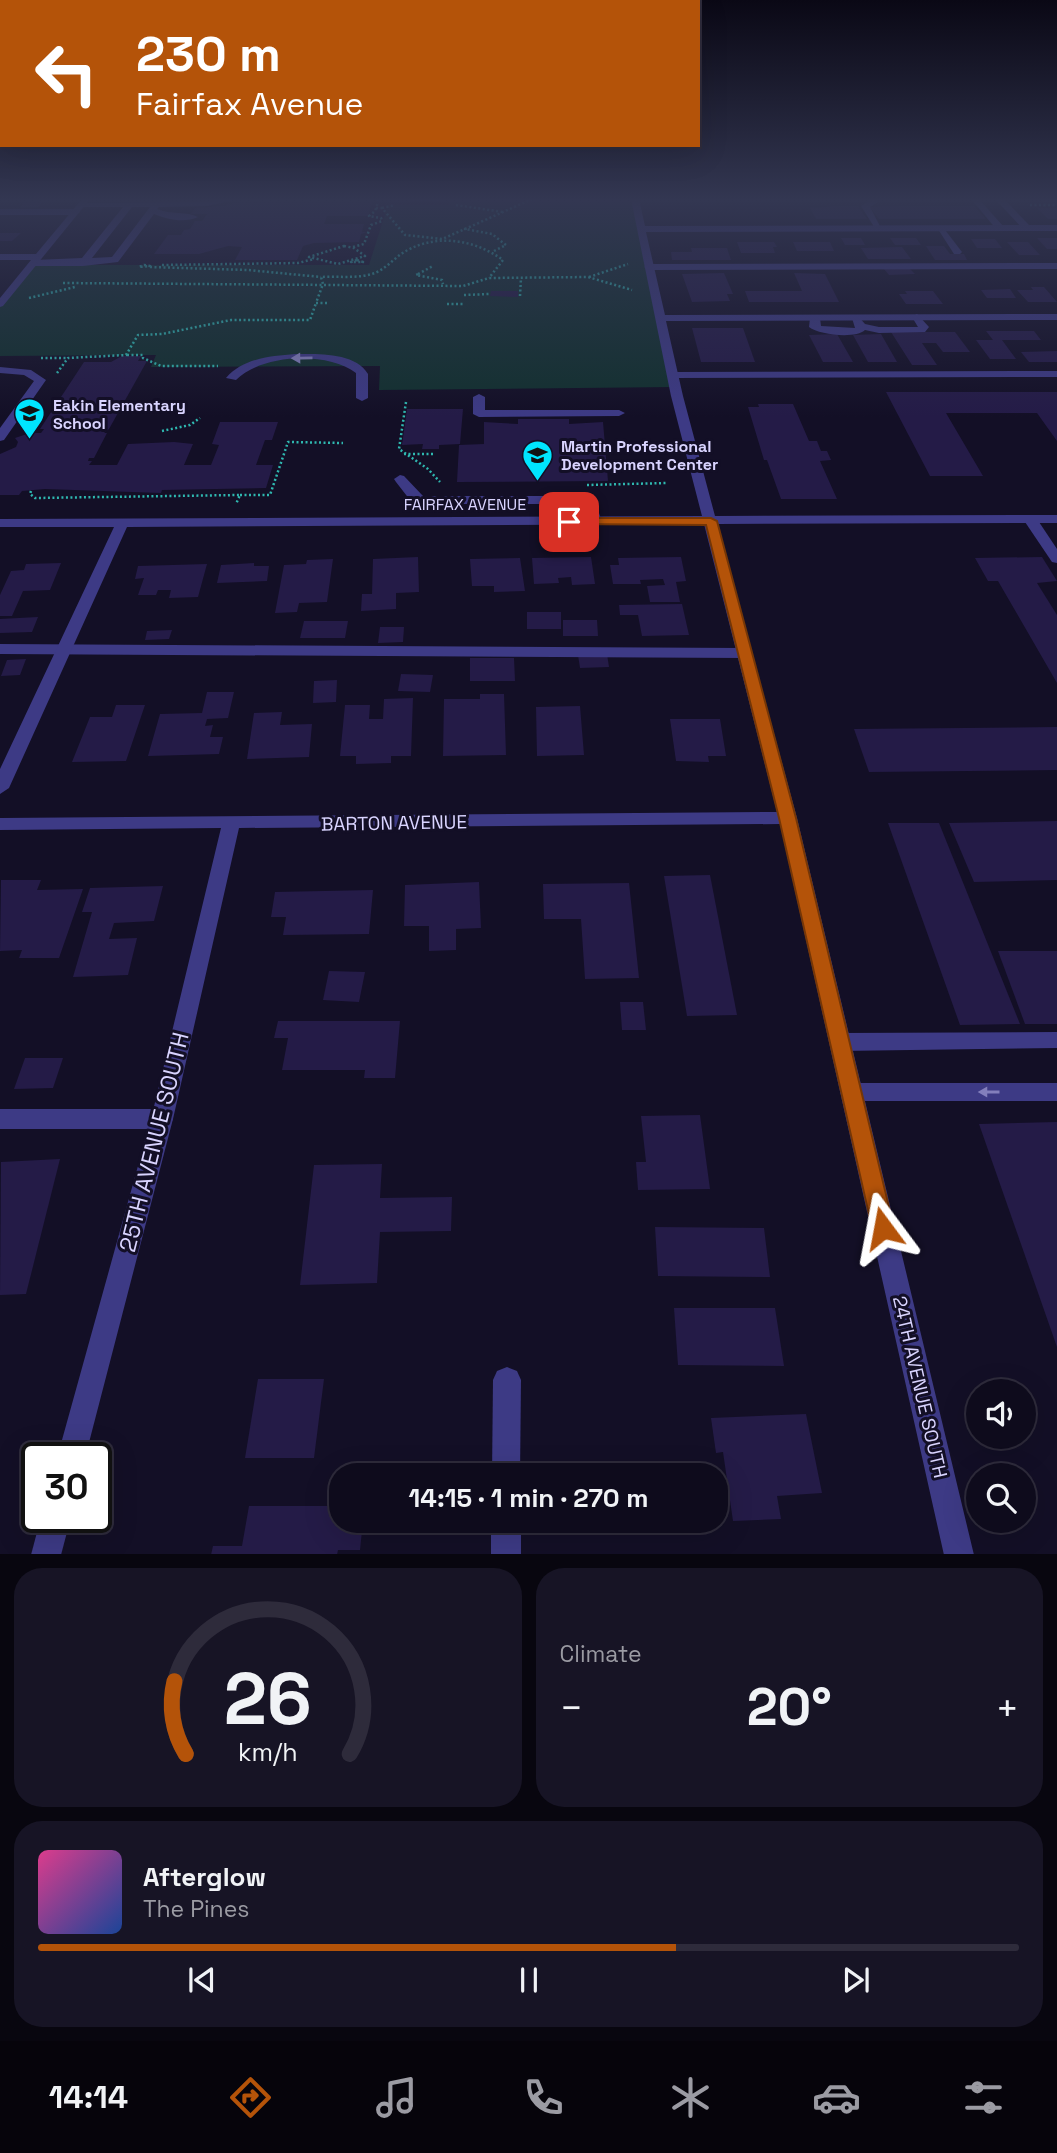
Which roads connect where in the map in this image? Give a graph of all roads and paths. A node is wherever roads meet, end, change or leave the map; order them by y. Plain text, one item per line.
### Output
1 (27, 272) edge
2 (264, 272) edge
3 (376, 272) edge
4 (422, 272) edge
5 (495, 272) edge
6 (607, 272) edge
7 (650, 272) edge
8 (321, 277) junction
9 (489, 278) junction
10 (521, 278) junction
11 (588, 278) junction
12 (57, 282) dead end
13 (323, 284) junction
14 (443, 284) junction
15 (79, 285) junction
16 (632, 290) dead end
17 (489, 294) dead end
18 (464, 295) dead end
19 (520, 296) dead end
20 (27, 298) dead end
21 (316, 303) junction
22 (327, 303) dead end
23 (0, 304) edge
24 (447, 304) dead end
25 (464, 304) dead end
26 (1057, 317) edge
27 (661, 318) junction
28 (126, 355) junction
29 (32, 358) dead end
30 (68, 358) junction
31 (199, 366) junction
32 (223, 366) dead end
33 (1, 371) edge
34 (221, 373) dead end
35 (1057, 374) edge
36 (673, 375) junction
37 (232, 378) dead end
38 (53, 380) dead end
39 (479, 397) dead end
40 (362, 398) dead end
41 (406, 402) dead end
42 (619, 413) dead end
43 (200, 418) dead end
44 (162, 431) dead end
45 (0, 437) edge
46 (343, 443) dead end
47 (403, 454) junction
48 (434, 454) dead end
49 (400, 479) dead end
50 (667, 483) dead end
51 (441, 485) dead end
52 (582, 485) dead end
53 (31, 491) dead end
54 (240, 495) junction
55 (233, 511) dead end
56 (1030, 519) junction
57 (1057, 519) edge
58 (711, 521) junction
59 (596, 522) junction
60 (0, 523) edge
61 (122, 523) junction
62 (1057, 559) edge
63 (0, 649) edge
64 (64, 649) junction
65 (743, 653) junction
66 (0, 788) edge
67 (788, 818) junction
68 (0, 824) edge
69 (231, 824) junction
70 (1057, 1040) edge
71 (840, 1042) junction
72 (852, 1092) junction
73 (1057, 1092) edge
74 (0, 1119) edge
75 (162, 1119) junction
76 (507, 1380) dead end
77 (75, 1442) edge
78 (506, 1463) edge
79 (51, 1533) edge
80 (506, 1533) edge
81 (46, 1554) edge
82 (506, 1554) edge
83 (959, 1554) edge

1 - 23 street
2 - 8 path
3 - 8 path
4 - 14 path
5 - 9 path
6 - 11 path
7 - 27 street, 24TH AVENUE SOUTH
8 - 13 path
9 - 10 path
9 - 14 path
10 - 11 path
10 - 19 path
11 - 16 path
12 - 15 path
13 - 14 path
13 - 15 path
13 - 21 path
15 - 20 path
17 - 18 path
21 - 22 path
21 - 28 path
24 - 25 path
26 - 27 street
27 - 36 street, 24TH AVENUE SOUTH
28 - 30 path
28 - 31 path
29 - 30 path
30 - 38 path
31 - 32 path
31 - 34 path
33 - 45 street
35 - 36 street
36 - 58 street, 24TH AVENUE SOUTH
40 -> 37 street
39 - 42 street
41 - 47 path
43 - 44 path
46 - 54 path
47 - 48 path
47 - 51 path
49 - 59 street
50 - 52 path
53 - 54 path
54 - 55 path
56 - 57 street, FAIRFAX AVENUE
56 - 58 street, FAIRFAX AVENUE
56 - 62 street
58 - 59 street, FAIRFAX AVENUE
58 - 65 street, 24TH AVENUE SOUTH
59 - 61 street, FAIRFAX AVENUE
60 - 61 street, FAIRFAX AVENUE
61 - 64 street
63 - 64 street
64 - 65 street
64 - 66 street
65 - 67 street, 24TH AVENUE SOUTH
67 - 69 street, BARTON AVENUE
67 - 71 street, 24TH AVENUE SOUTH
68 - 69 street, BARTON AVENUE
69 - 75 street, 25TH AVENUE SOUTH
70 - 71 street
71 - 72 street, 24TH AVENUE SOUTH
73 -> 72 street
72 - 83 street, 24TH AVENUE SOUTH
74 - 75 street
75 - 77 street, 25TH AVENUE SOUTH
76 - 78 street
79 - 81 street
80 - 82 street

